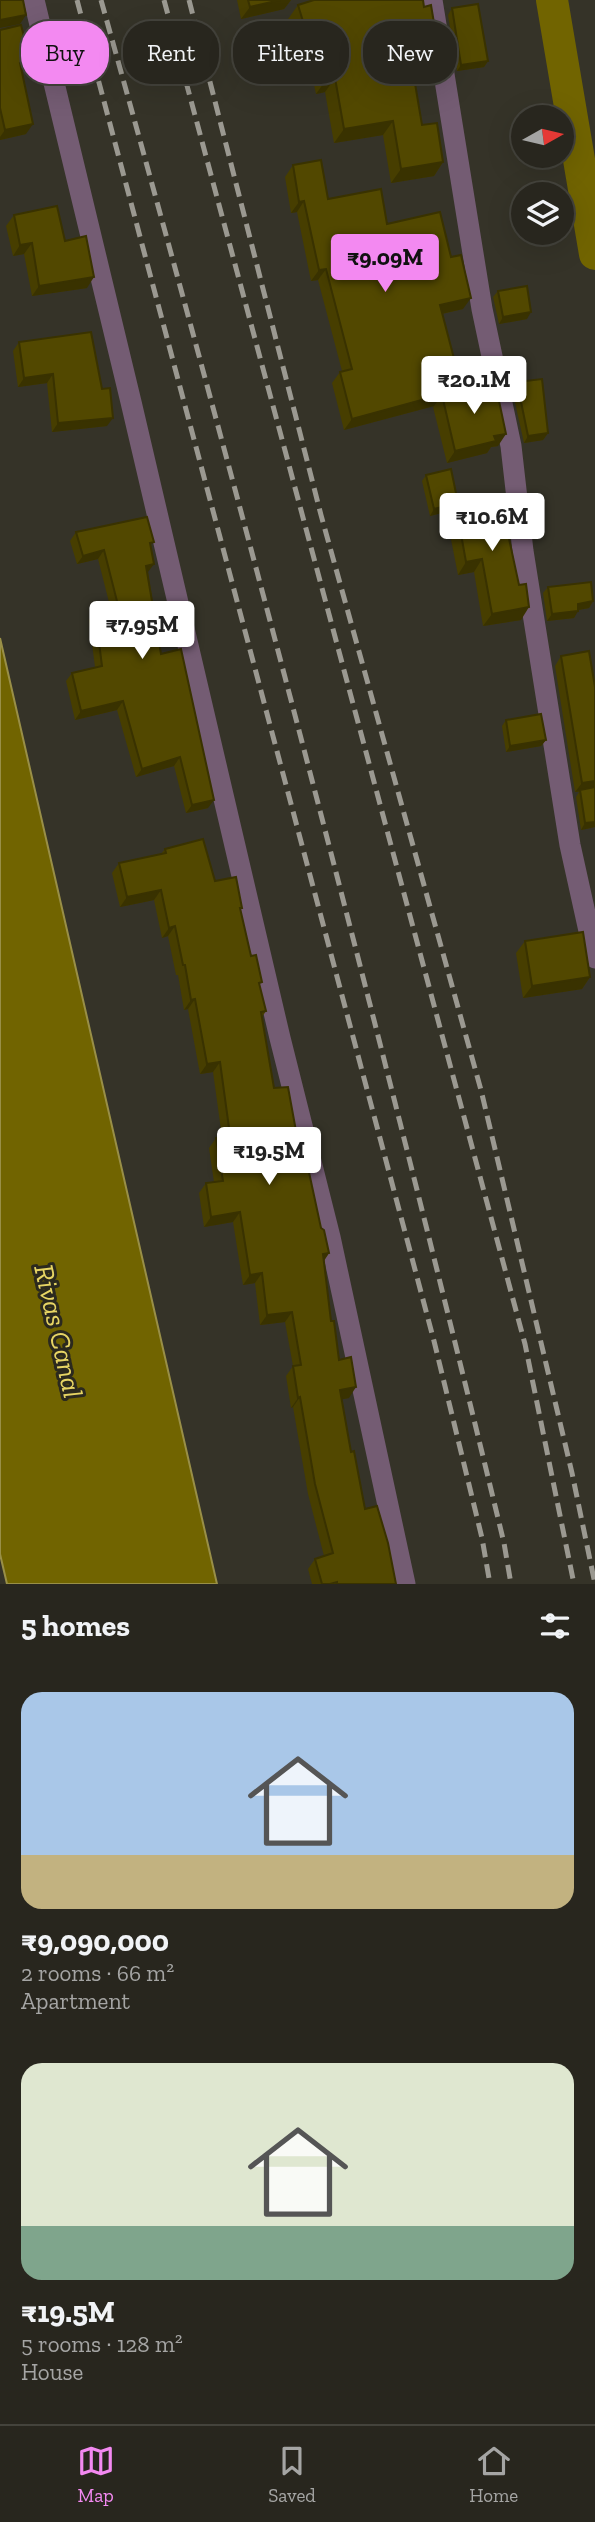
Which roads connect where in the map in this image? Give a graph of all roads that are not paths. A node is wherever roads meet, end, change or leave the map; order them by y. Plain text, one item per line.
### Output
1 (34, 0) edge
2 (432, 0) edge
3 (595, 958) edge
4 (405, 1584) edge

1 - 4 street
2 - 3 street

